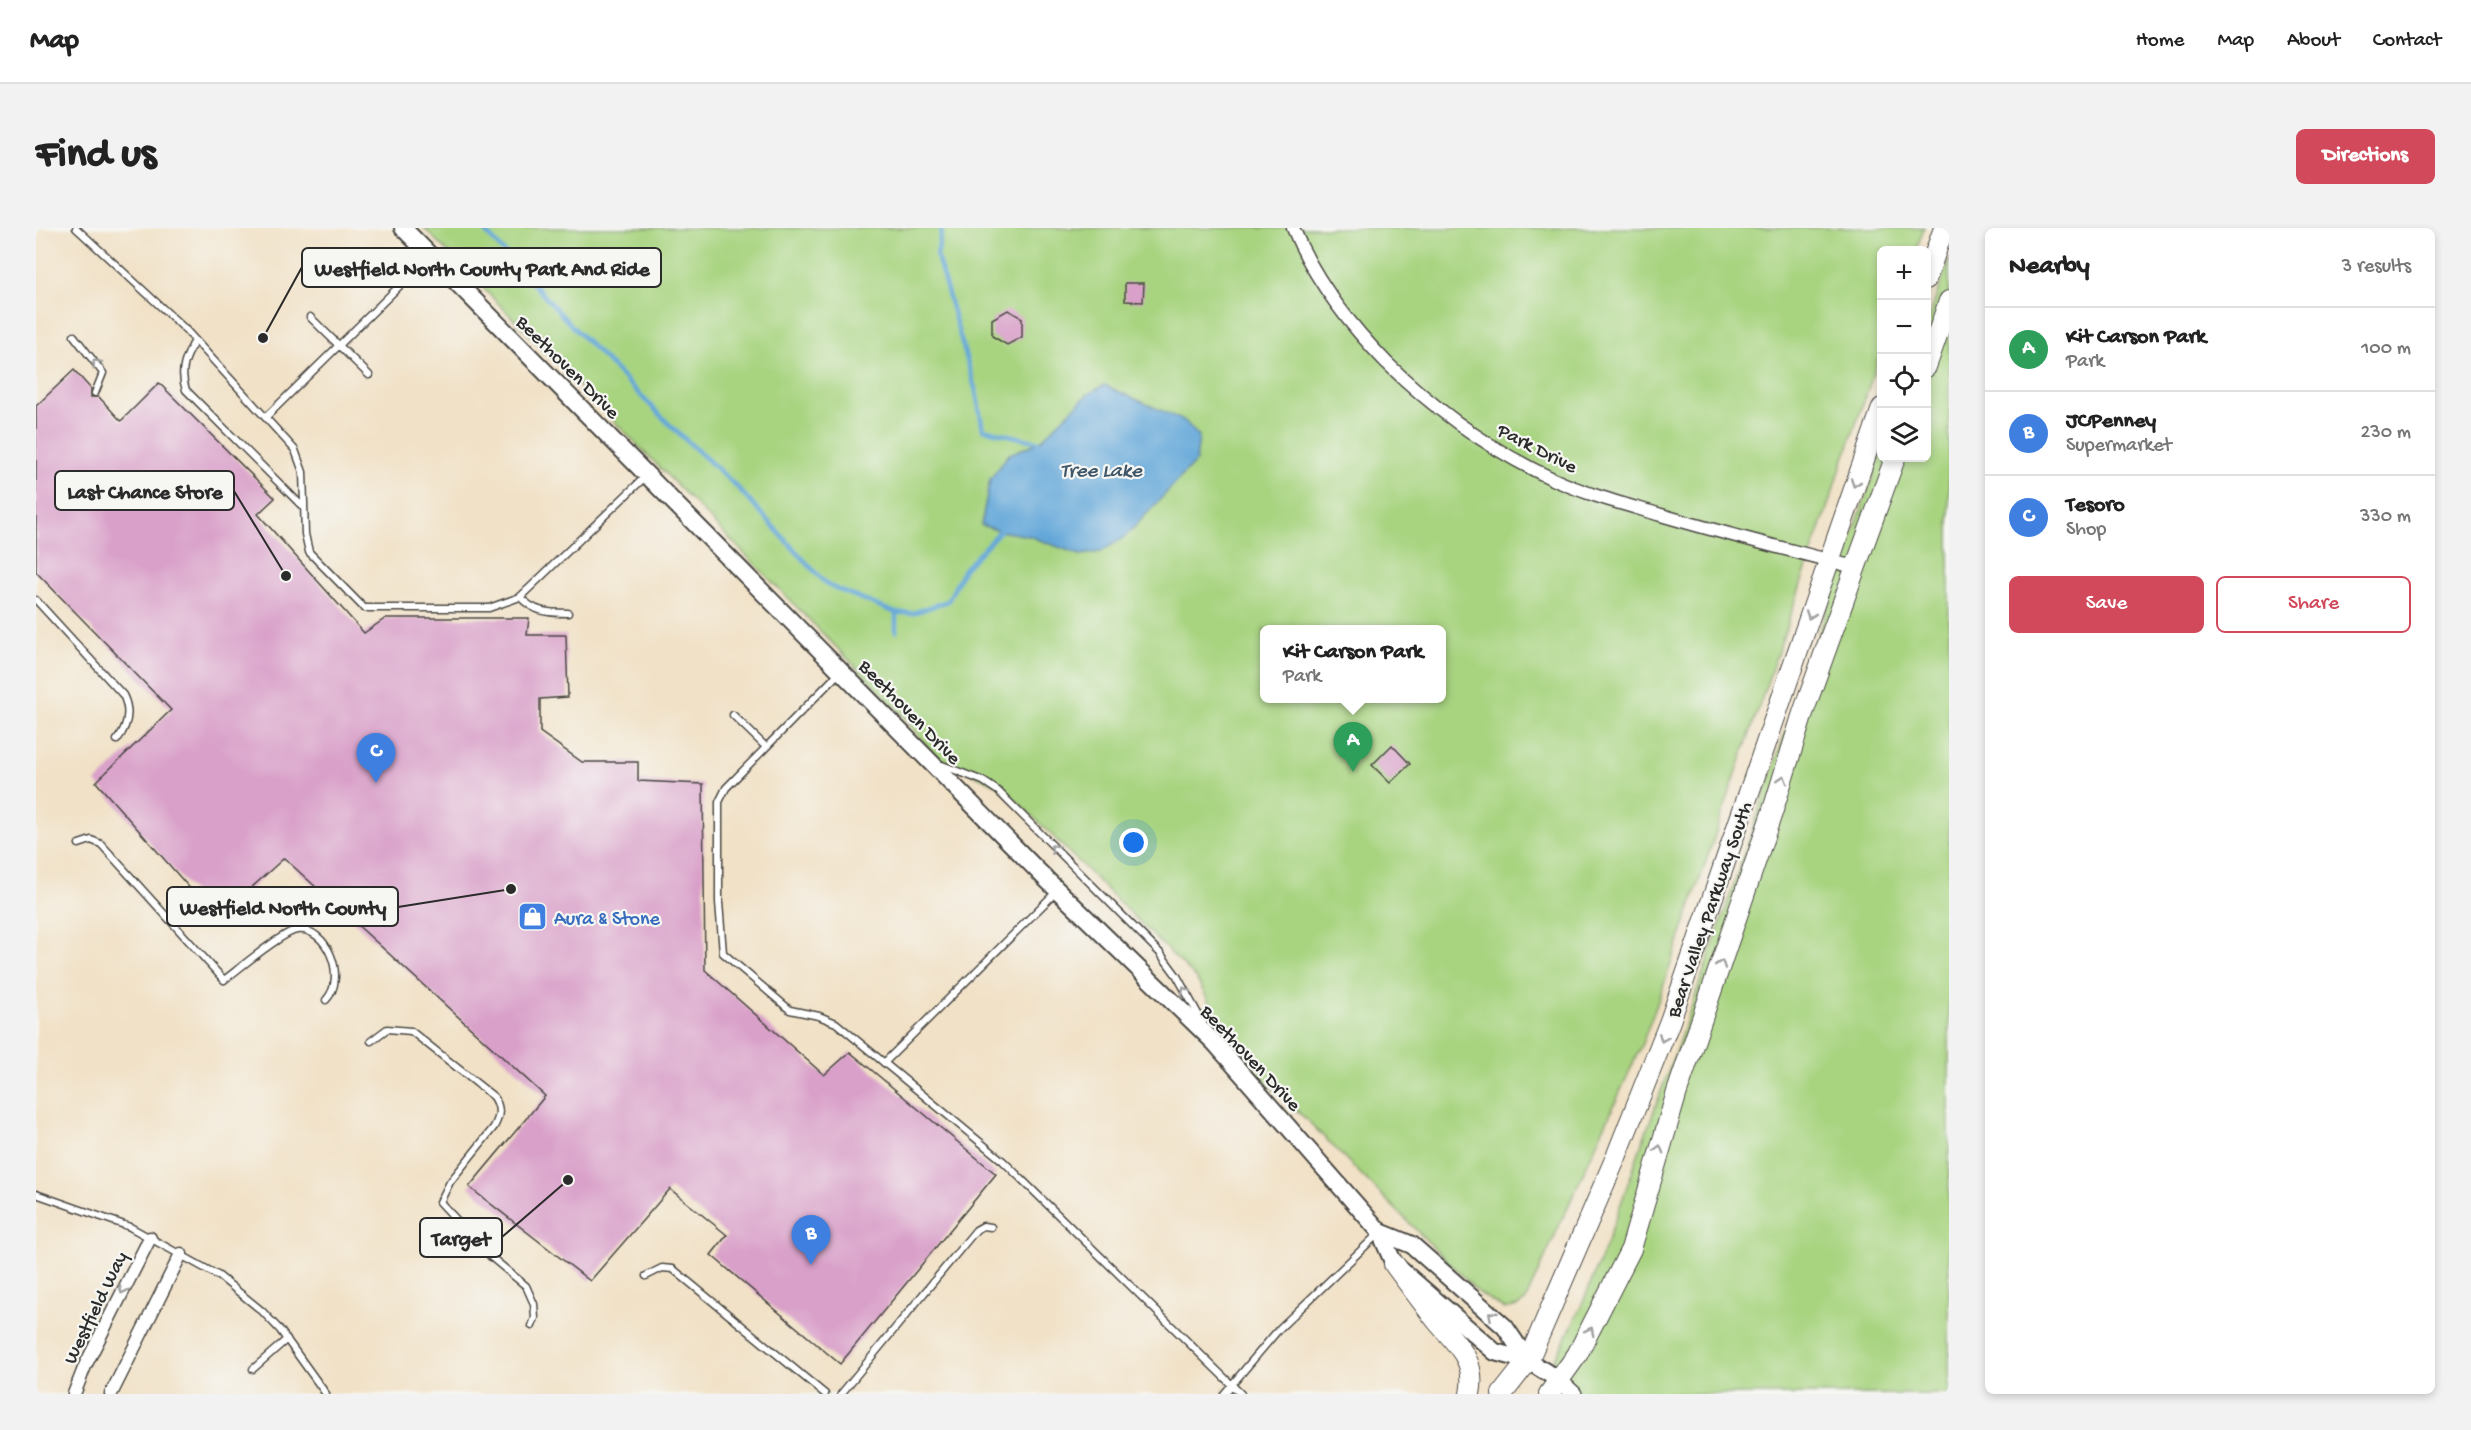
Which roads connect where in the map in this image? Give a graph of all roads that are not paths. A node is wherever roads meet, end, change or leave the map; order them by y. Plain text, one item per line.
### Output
1 (76, 228) edge
2 (403, 228) edge
3 (1293, 228) edge
4 (1944, 228) edge
5 (430, 256) junction
6 (1931, 265) edge
7 (1949, 301) edge
8 (310, 317) dead end
9 (74, 336) dead end
10 (195, 340) junction
11 (339, 345) junction
12 (1931, 354) edge
13 (369, 375) dead end
14 (95, 393) dead end
15 (266, 417) junction
16 (1877, 420) edge
17 (1894, 462) edge
18 (647, 475) junction
19 (304, 508) junction
20 (1829, 560) junction
21 (1854, 567) junction
22 (519, 597) junction
23 (36, 600) edge
24 (567, 613) dead end
25 (842, 670) junction
26 (733, 715) dead end
27 (117, 740) dead end
28 (766, 747) junction
29 (930, 761) junction
30 (79, 844) dead end
31 (1058, 890) junction
32 (326, 1000) dead end
33 (371, 1041) dead end
34 (1214, 1042) junction
35 (885, 1063) junction
36 (36, 1194) edge
37 (991, 1227) dead end
38 (1380, 1232) junction
39 (150, 1238) junction
40 (181, 1254) junction
41 (1394, 1264) junction
42 (646, 1276) dead end
43 (532, 1326) dead end
44 (287, 1339) junction
45 (1528, 1361) junction
46 (253, 1369) dead end
47 (1232, 1384) junction
48 (1554, 1387) edge
49 (74, 1394) edge
50 (111, 1394) edge
51 (326, 1394) edge
52 (825, 1394) edge
53 (841, 1394) edge
54 (1224, 1394) edge
55 (1241, 1394) edge
56 (1470, 1394) edge
57 (1502, 1394) edge
58 (1574, 1394) edge

1 - 10 lane
2 - 5 main road, Beethoven Drive
3 - 20 street, Park Drive
4 - 6 main road
5 - 11 lane
5 - 18 main road, Beethoven Drive
7 - 12 main road
8 - 11 lane
14 -> 9 lane
10 - 15 lane
10 - 19 lane
11 - 13 lane
11 - 15 lane
15 - 19 lane
16 -> 20 main road, Bear Valley Parkway South
17 - 21 main road, Bear Valley Parkway South
18 - 22 lane
18 - 25 main road, Beethoven Drive
19 - 22 lane
20 - 21 street, Park Drive
20 -> 45 main road, Bear Valley Parkway South
48 -> 21 main road, Bear Valley Parkway South
22 - 24 lane
23 - 27 lane
25 - 28 lane
25 - 29 main road, Beethoven Drive
26 - 28 lane
28 - 35 lane
29 - 31 main road, Beethoven Drive
34 -> 29 lane
30 - 32 lane
31 - 34 main road, Beethoven Drive
31 - 35 lane
33 - 43 lane
34 - 38 main road, Beethoven Drive
35 - 47 lane
36 - 39 lane
37 - 53 lane
38 - 41 main road, Beethoven Drive
45 -> 38 main road, Beethoven Drive
38 - 47 lane
39 - 40 lane
39 -> 49 street, Westfield Way
40 - 44 lane
40 - 50 street
41 - 45 main road, Beethoven Drive
41 - 56 main road
42 - 52 lane
44 - 46 lane
44 - 51 lane
45 - 48 main road, Beethoven Drive
45 - 57 main road, Bear Valley Parkway South
47 - 54 lane
47 - 55 lane
48 - 58 street, Beethoven Drive

